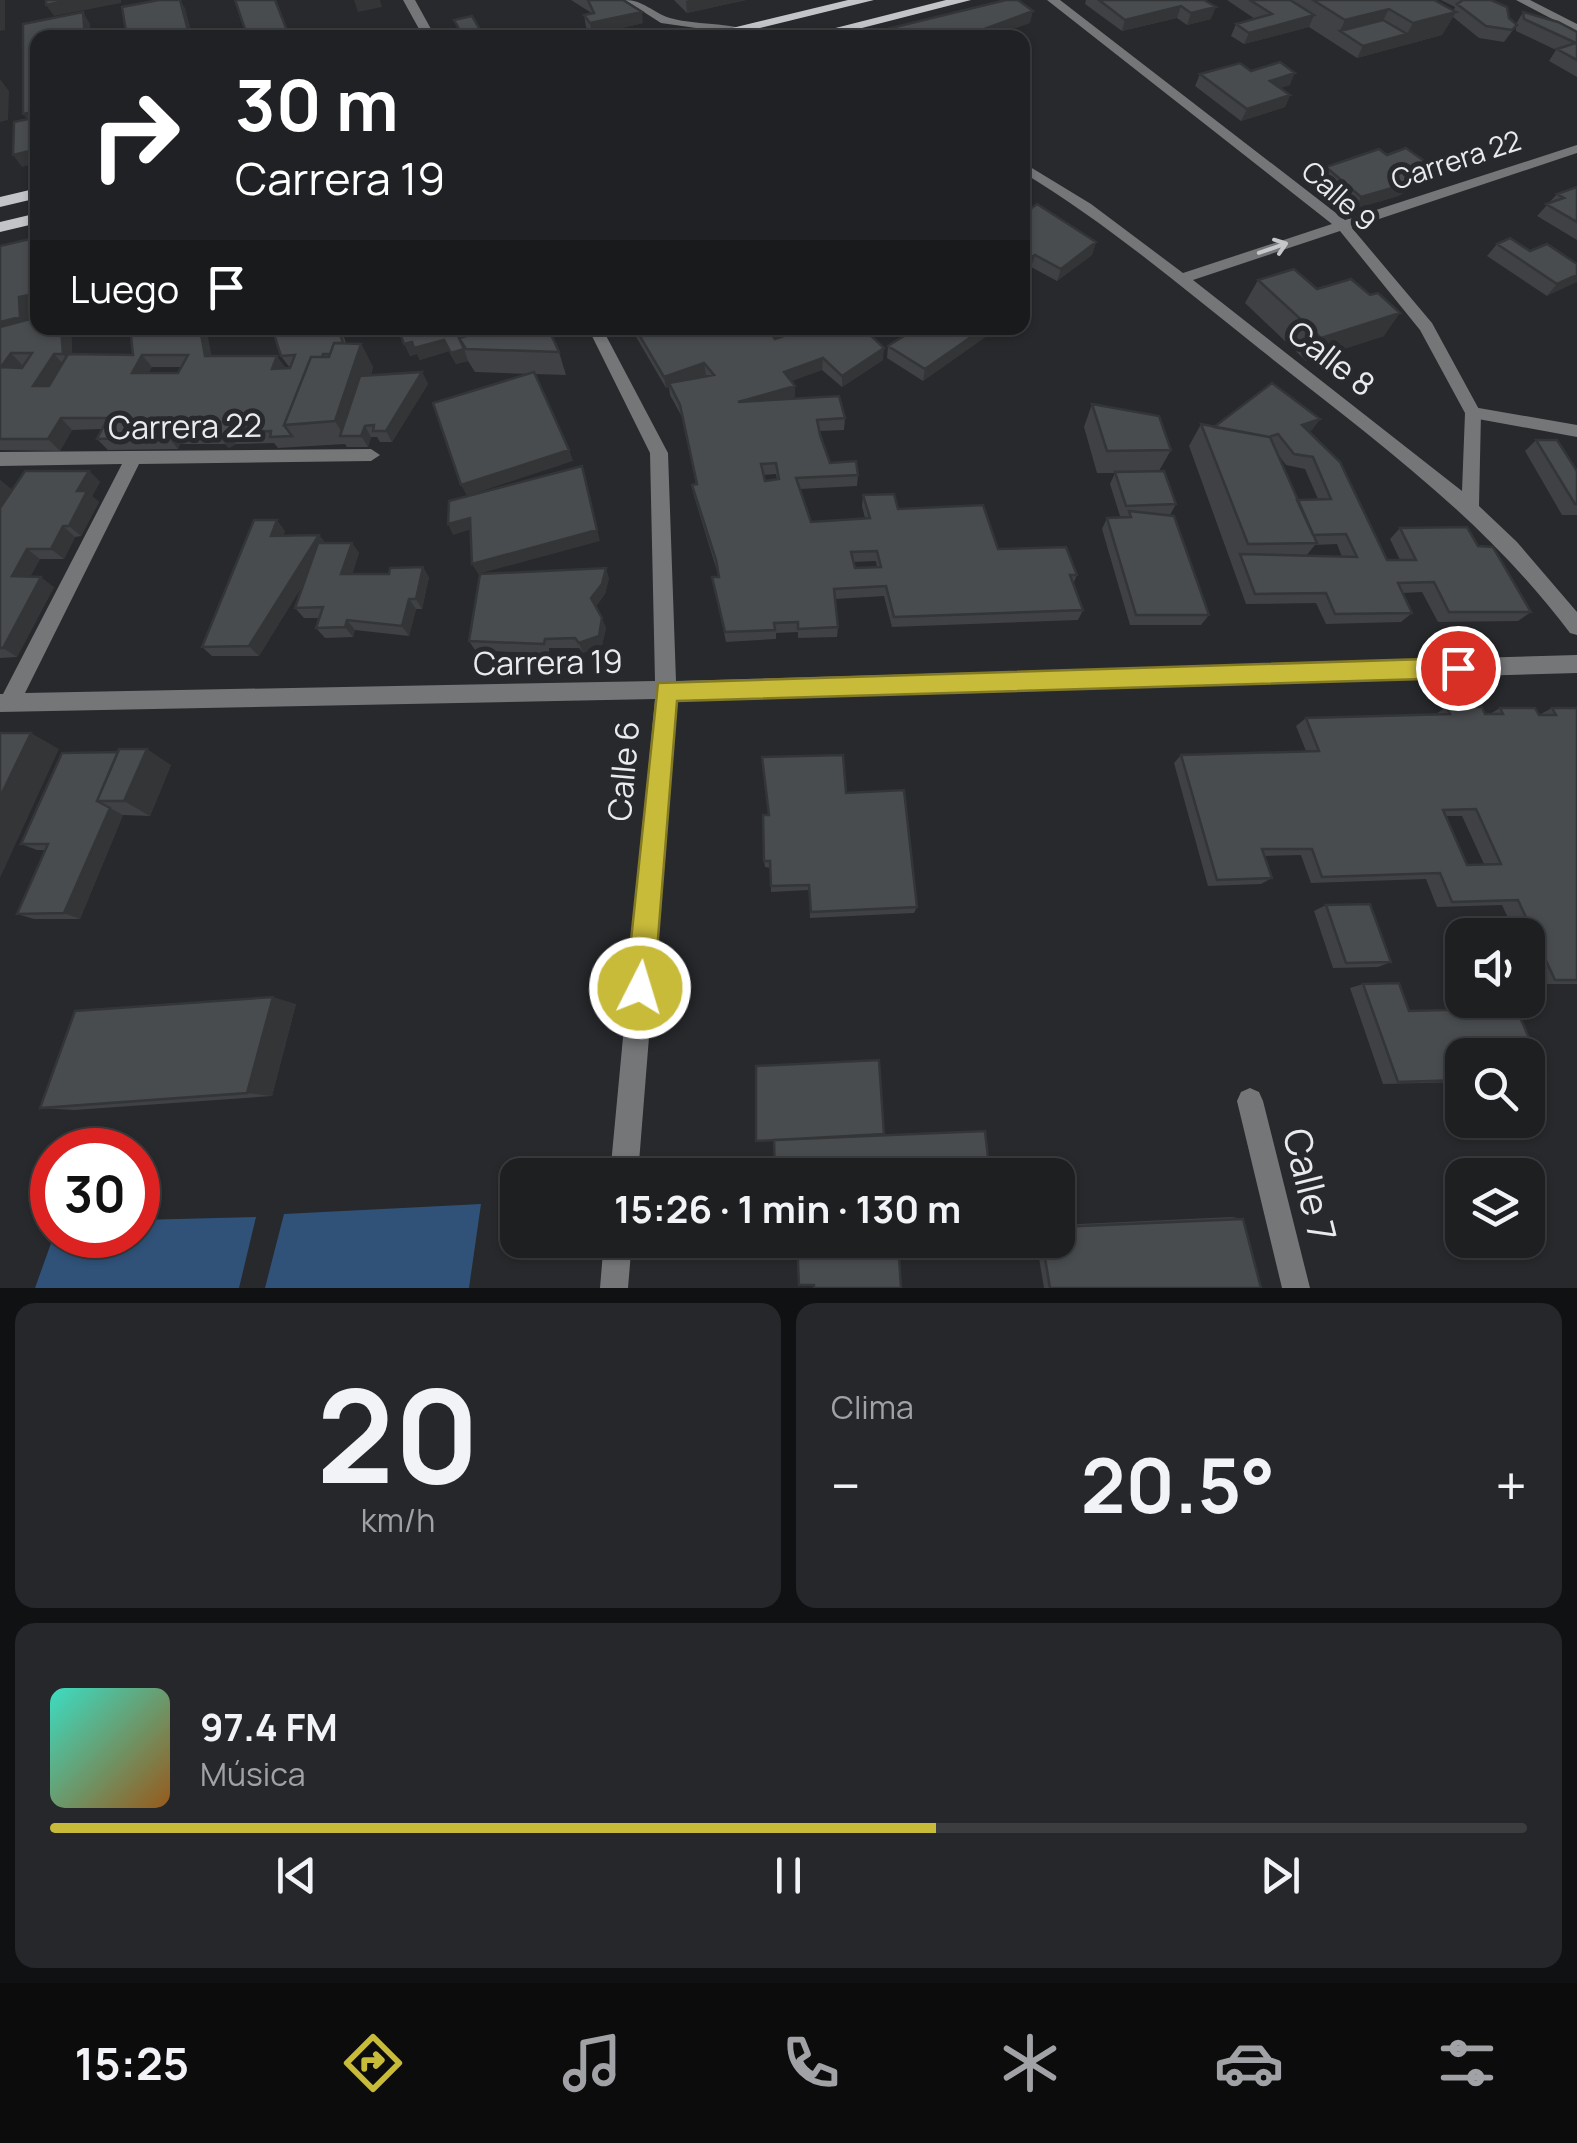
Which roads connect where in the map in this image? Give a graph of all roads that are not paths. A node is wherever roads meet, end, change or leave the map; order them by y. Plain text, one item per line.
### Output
1 (409, 0) edge
2 (631, 0) edge
3 (866, 0) edge
4 (964, 0) edge
5 (1052, 0) edge
6 (1522, 0) edge
7 (736, 29) junction
8 (1577, 29) edge
9 (426, 30) edge
10 (732, 30) edge
11 (837, 30) edge
12 (1577, 150) edge
13 (1030, 172) edge
14 (30, 196) edge
15 (0, 202) edge
16 (30, 220) edge
17 (1342, 225) junction
18 (0, 227) edge
19 (1180, 279) junction
20 (599, 335) edge
21 (1474, 413) junction
22 (1577, 431) edge
23 (372, 455) dead end
24 (134, 457) junction
25 (0, 459) edge
26 (1470, 506) junction
27 (1577, 627) edge
28 (1577, 664) edge
29 (666, 690) junction
30 (4, 703) edge
31 (1250, 1101) dead end
32 (625, 1158) edge
33 (616, 1258) edge
34 (614, 1288) edge
35 (1296, 1288) edge

1 - 9 street
2 - 7 street
3 - 7 main road
4 - 11 main road
5 - 17 street, Calle 9
6 - 8 street
7 - 10 main road
12 - 17 street, Carrera 22
13 - 19 street, Calle 8
14 - 15 main road
16 - 18 main road
19 -> 17 street, Carrera 22
17 - 21 street, Calle 9
19 - 26 street, Calle 8
20 - 29 street, Calle 6
21 - 22 street
21 - 26 street
23 - 24 street, Carrera 22
24 - 25 street, Carrera 22
24 - 30 street
26 - 27 street, Calle 8
28 - 29 street, Carrera 19
29 - 30 street, Carrera 19
29 - 32 street, Calle 6
31 - 35 street, Calle 7
33 - 34 street

